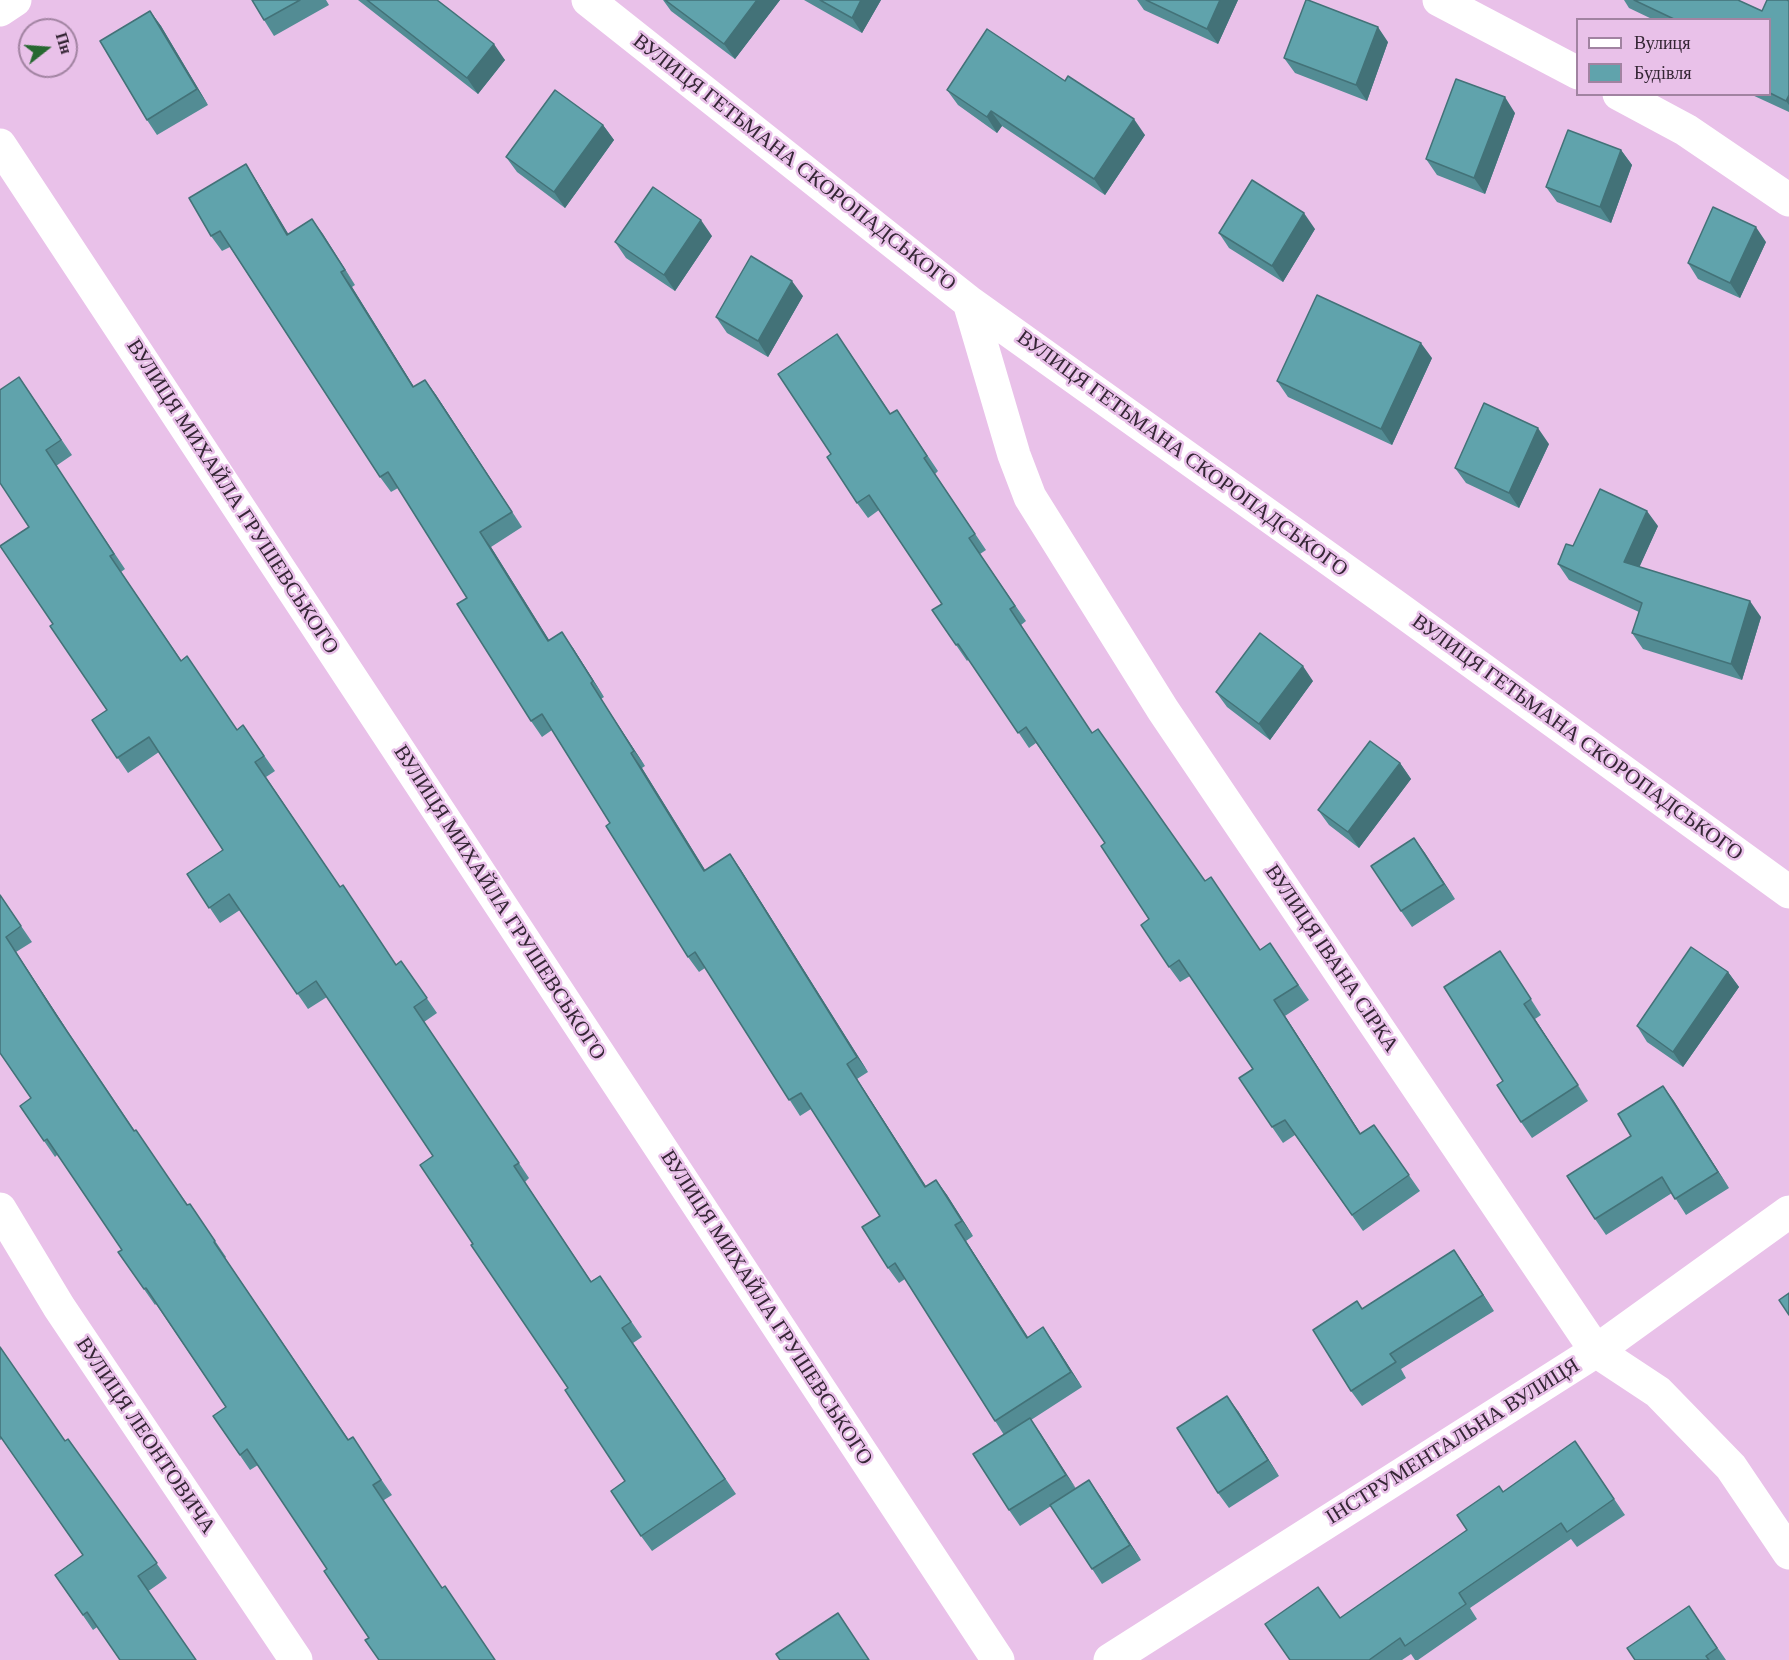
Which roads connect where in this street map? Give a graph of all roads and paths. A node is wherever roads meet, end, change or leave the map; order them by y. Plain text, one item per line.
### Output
1 (15, 0) edge
2 (588, 0) edge
3 (1439, 0) edge
4 (0, 10) edge
5 (1576, 72) edge
6 (1622, 96) edge
7 (0, 145) edge
8 (1789, 200) edge
9 (969, 302) junction
10 (1789, 892) edge
11 (0, 1209) edge
12 (1789, 1212) edge
13 (1596, 1351) junction
14 (1789, 1553) edge
15 (296, 1660) edge
16 (998, 1660) edge
17 (1110, 1660) edge

1 - 4 street
2 - 9 street, ВУЛИЦЯ ГЕТЬМАНА СКОРОПАДСЬКОГО
3 - 5 street
6 - 8 street
7 - 16 street, ВУЛИЦЯ МИХАЙЛА ГРУШЕВСЬКОГО
9 - 10 street, ВУЛИЦЯ ГЕТЬМАНА СКОРОПАДСЬКОГО
9 - 13 street, ВУЛИЦЯ ІВАНА СІРКА
11 - 15 street, ВУЛИЦЯ ЛЕОНТОВИЧА
12 - 13 street, ІНСТРУМЕНТАЛЬНА ВУЛИЦЯ
13 - 14 street, ВУЛИЦЯ ІВАНА СІРКА
13 - 17 street, ІНСТРУМЕНТАЛЬНА ВУЛИЦЯ

